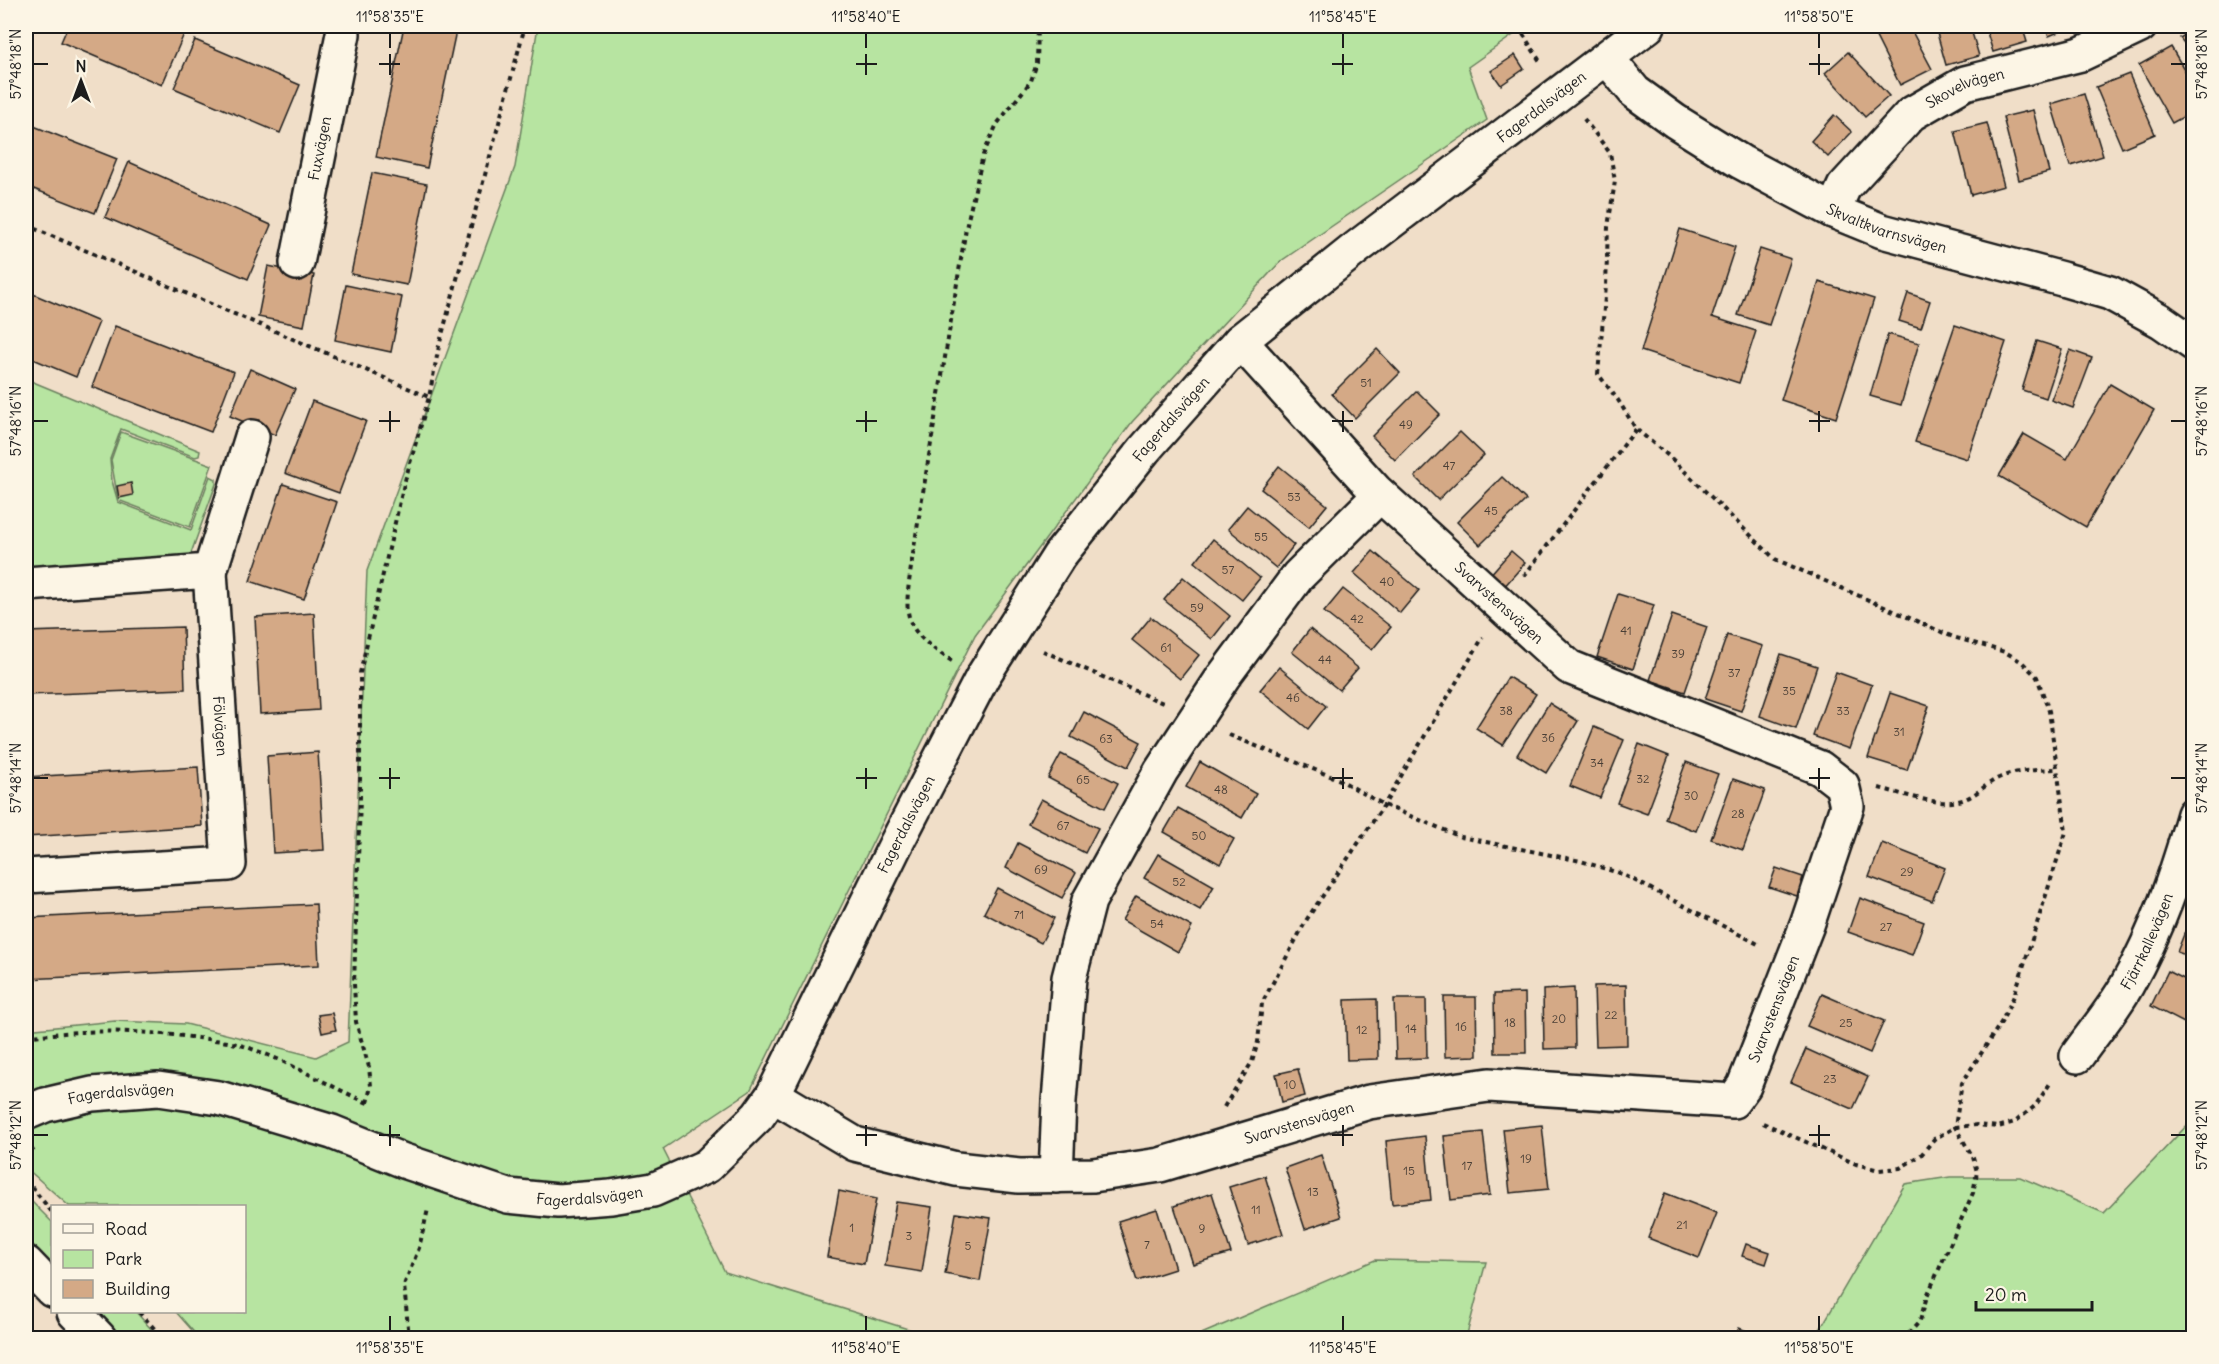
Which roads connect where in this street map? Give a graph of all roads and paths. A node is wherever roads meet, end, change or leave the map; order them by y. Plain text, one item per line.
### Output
1 (525, 26) edge
2 (1038, 26) edge
3 (1518, 26) edge
4 (1648, 26) edge
5 (2140, 26) edge
6 (337, 28) edge
7 (1607, 58) junction
8 (1562, 92) junction
9 (1833, 211) junction
10 (26, 225) edge
11 (297, 263) dead end
12 (1240, 341) junction
13 (2193, 344) edge
14 (429, 397) junction
15 (1636, 429) junction
16 (252, 438) dead end
17 (1380, 495) junction
18 (210, 571) junction
19 (26, 584) edge
20 (1501, 605) junction
21 (1035, 647) dead end
22 (983, 676) junction
23 (1194, 718) junction
24 (2056, 769) junction
25 (1843, 790) junction
26 (1384, 804) junction
27 (2193, 813) edge
28 (26, 876) edge
29 (1792, 963) junction
30 (2077, 1056) joint
31 (772, 1095) junction
32 (1733, 1101) junction
33 (367, 1103) dead end
34 (26, 1113) edge
35 (1955, 1127) junction
36 (1212, 1150) junction
37 (1056, 1176) junction
38 (26, 1180) edge
39 (429, 1203) dead end
40 (51, 1211) edge
41 (26, 1263) edge
42 (51, 1289) edge
43 (76, 1313) edge
44 (141, 1313) edge
45 (99, 1338) edge
46 (163, 1338) edge
47 (409, 1338) edge
48 (1905, 1338) edge

1 - 14 path
2 - 22 path
3 - 8 path
4 - 7 street, Fagerdalsvägen
5 - 9 street, Skovelvägen
6 - 11 street, Fuxvägen
7 - 8 street, Fagerdalsvägen
7 - 9 street, Skvaltkvarnsvägen
8 - 12 street, Fagerdalsvägen
8 - 15 path
9 - 13 street, Skvaltkvarnsvägen
10 - 14 path
12 - 17 street, Svarvstensvägen
12 - 22 street, Fagerdalsvägen
14 - 33 path
15 - 20 path
15 - 24 path
16 - 18 street
17 - 20 street, Svarvstensvägen
17 - 23 street
18 - 19 street
18 - 28 street, Fölvägen
20 - 25 street, Svarvstensvägen
20 - 26 path
21 - 23 path
22 - 31 street, Fagerdalsvägen
23 - 26 path
23 - 37 street
24 - 25 path
24 - 35 path
25 - 29 street, Svarvstensvägen
26 - 29 path
26 - 36 path
27 - 30 street, Fjärrkallevägen
29 - 32 street, Svarvstensvägen
30 - 35 path
31 - 34 street, Fagerdalsvägen
31 - 37 street, Svarvstensvägen
32 - 35 path
32 - 36 street, Svarvstensvägen
35 - 48 path
36 - 37 street, Svarvstensvägen
38 - 40 path
39 - 47 path
41 - 42 street
43 - 45 street
44 - 46 path

